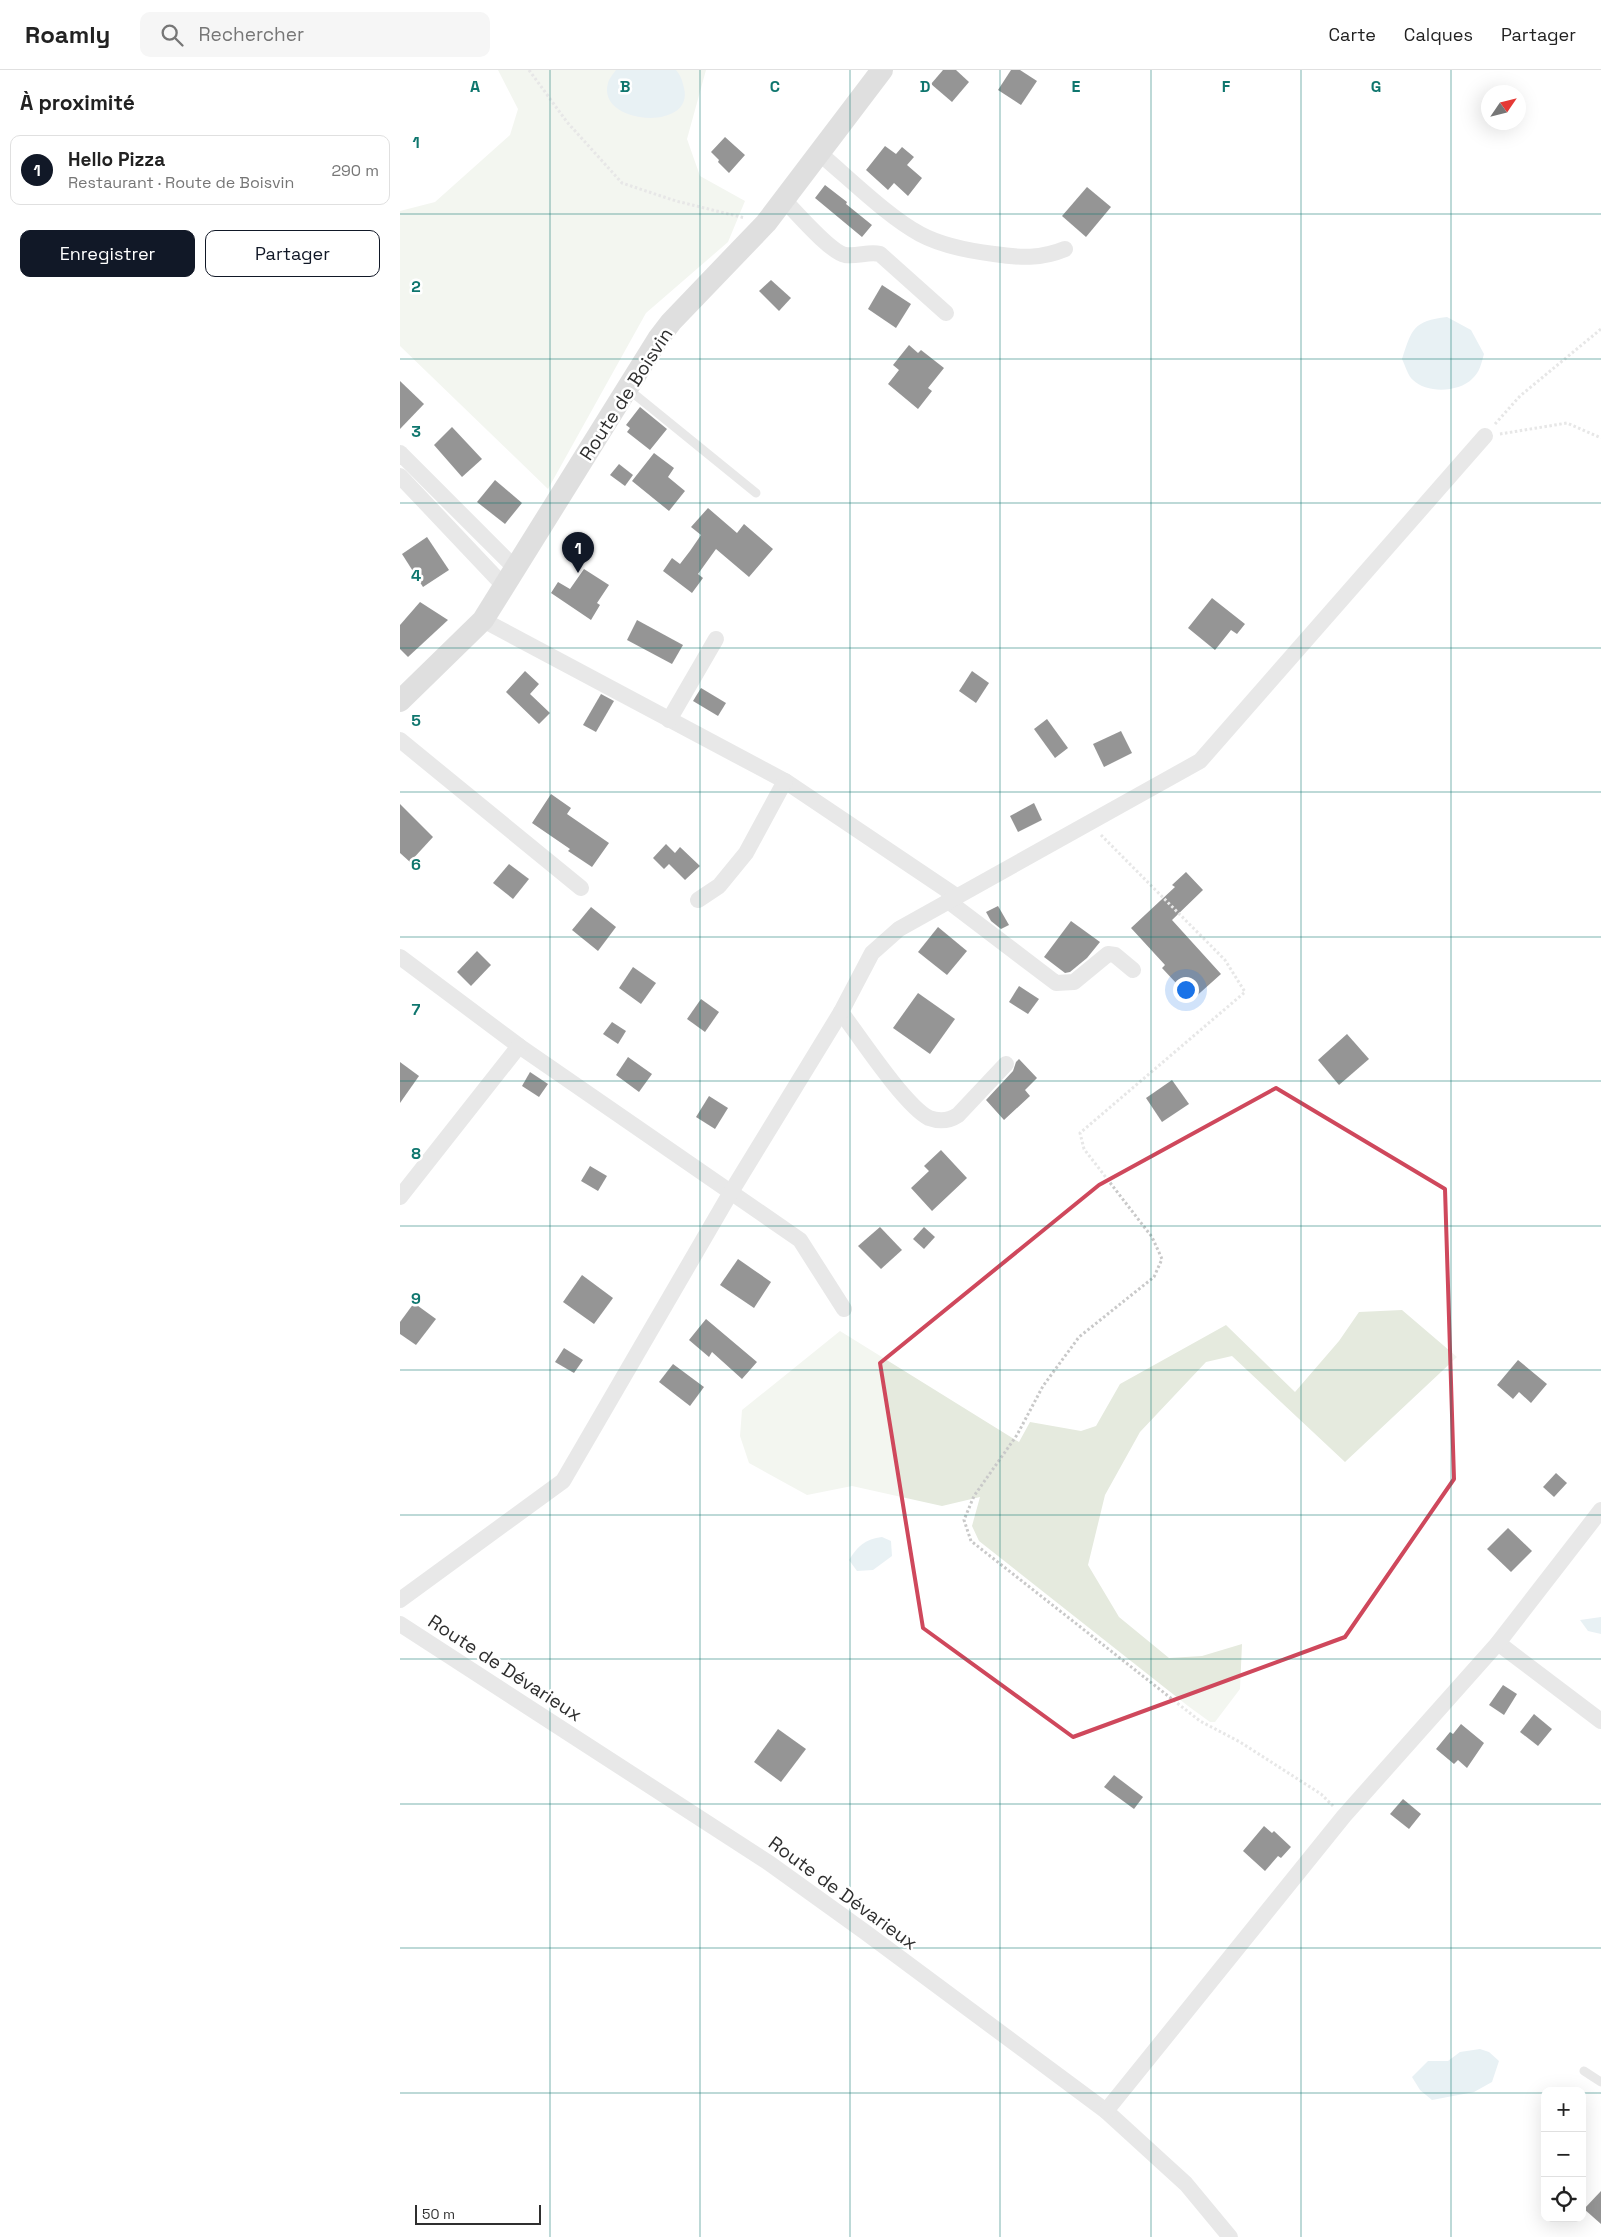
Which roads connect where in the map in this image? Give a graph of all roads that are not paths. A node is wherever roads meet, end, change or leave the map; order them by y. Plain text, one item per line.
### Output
1 (882, 70) edge
2 (819, 153) junction
3 (784, 200) junction
4 (1065, 248) dead end
5 (946, 313) dead end
6 (628, 388) junction
7 (1485, 436) road end
8 (400, 453) edge
9 (400, 476) edge
10 (756, 493) dead end
11 (511, 578) junction
12 (483, 620) junction
13 (716, 639) dead end
14 (400, 702) edge
15 (669, 720) junction
16 (400, 740) edge
17 (785, 781) junction
18 (581, 888) dead end
19 (952, 899) junction
20 (698, 900) dead end
21 (400, 957) edge
22 (1133, 970) dead end
23 (841, 1012) junction
24 (519, 1046) junction
25 (1006, 1064) dead end
26 (731, 1192) junction
27 (400, 1197) edge
28 (844, 1309) dead end
29 (1601, 1510) edge
30 (400, 1600) edge
31 (400, 1624) edge
32 (1498, 1643) junction
33 (1601, 1721) edge
34 (1584, 2071) dead end
35 (1601, 2082) edge
36 (1106, 2111) junction
37 (1230, 2237) edge

1 - 2 main road, Route de Boisvin
2 - 3 main road, Route de Boisvin
2 - 4 street
3 - 5 street
3 - 6 main road, Route de Boisvin
6 - 10 lane
6 - 11 main road, Route de Boisvin
7 - 19 street
8 - 11 street
9 - 11 street
11 - 12 main road, Route de Boisvin
12 - 14 main road, Route de Boisvin
12 - 15 street
13 - 15 street
15 - 17 street
16 - 18 street
17 - 19 street
17 - 20 street
19 - 22 street
19 - 23 street
21 - 24 street
23 - 25 street
23 - 26 street
24 - 26 street
24 - 27 street
26 - 28 street
26 - 30 street
29 - 32 street
31 - 36 street, Route de Dévarieux
32 - 33 street
32 - 36 street
34 - 35 lane
36 - 37 street, Route de Dévarieux

